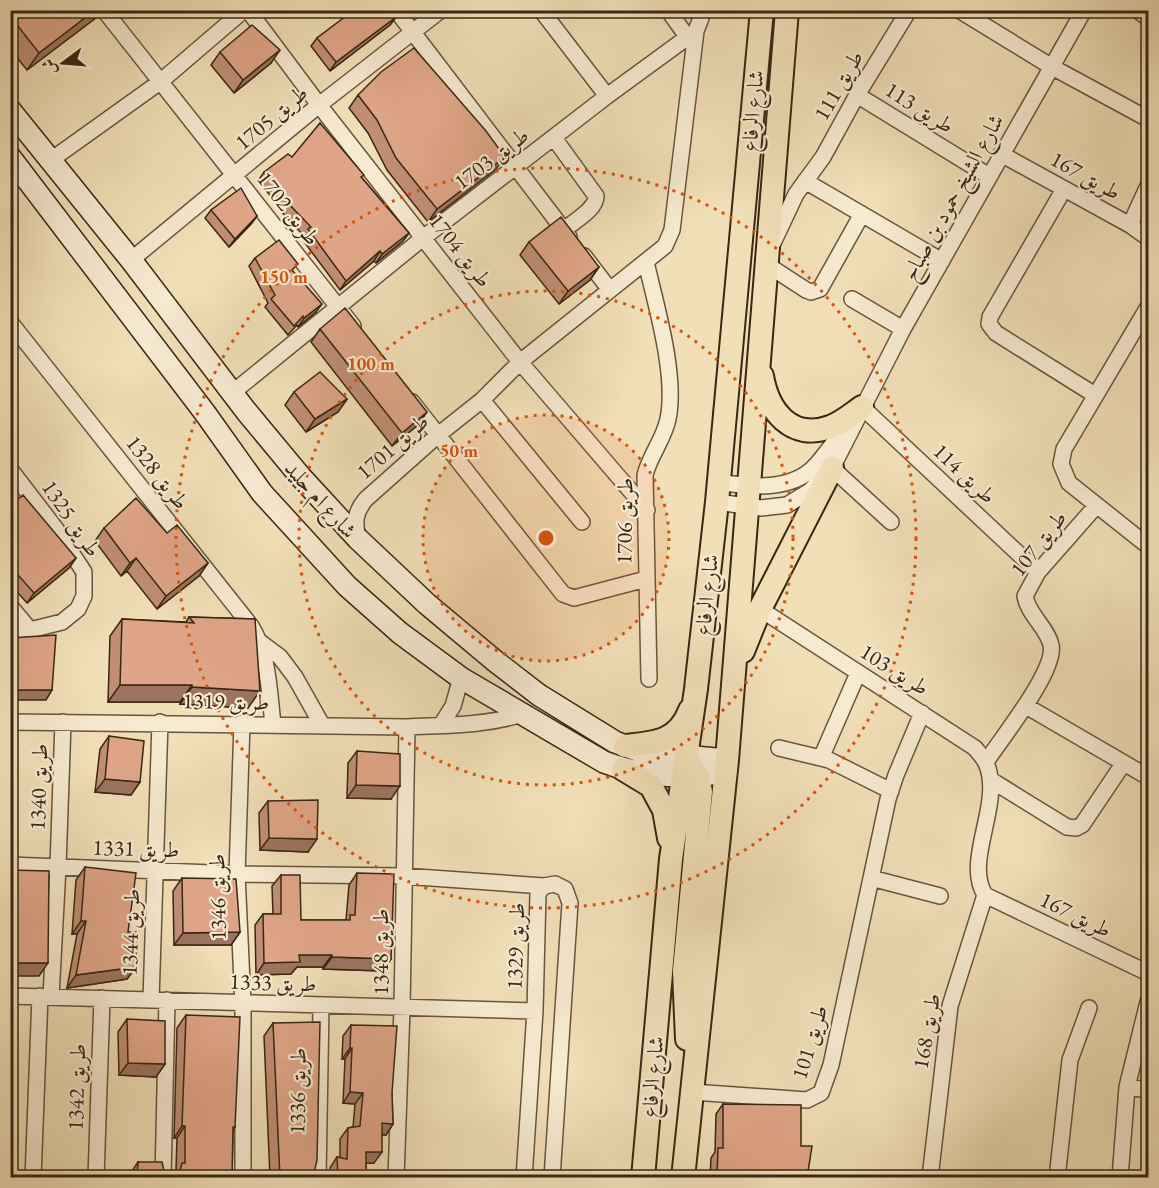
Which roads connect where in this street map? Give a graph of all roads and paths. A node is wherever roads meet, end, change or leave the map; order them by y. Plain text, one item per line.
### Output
1 (104, 10) edge
2 (246, 10) edge
3 (396, 10) edge
4 (441, 10) edge
5 (541, 10) edge
6 (668, 10) edge
7 (704, 10) edge
8 (762, 10) edge
9 (787, 10) edge
10 (909, 10) edge
11 (959, 10) edge
12 (1084, 10) edge
13 (1137, 10) edge
14 (1149, 18) edge
15 (413, 32) junction
16 (692, 34) junction
17 (1052, 67) junction
18 (160, 82) junction
19 (857, 94) junction
20 (607, 96) junction
21 (319, 105) junction
22 (10, 110) edge
23 (1149, 119) edge
24 (554, 138) junction
25 (1001, 154) junction
26 (10, 157) edge
27 (51, 160) junction
28 (516, 167) junction
29 (236, 176) junction
30 (989, 176) junction
31 (805, 181) junction
32 (1149, 186) edge
33 (1064, 189) junction
34 (862, 214) junction
35 (1130, 225) junction
36 (564, 230) junction
37 (423, 238) junction
38 (1149, 238) edge
39 (131, 260) junction
40 (767, 260) junction
41 (942, 261) junction
42 (646, 262) junction
43 (610, 290) junction
44 (852, 298) dead end
45 (338, 307) junction
46 (1149, 307) edge
47 (10, 322) edge
48 (903, 329) junction
49 (359, 334) edge
50 (759, 351) junction
51 (520, 362) junction
52 (402, 389) edge
53 (232, 393) junction
54 (1095, 395) junction
55 (482, 400) junction
56 (862, 407) junction
57 (438, 435) junction
58 (832, 468) junction
59 (12, 474) edge
60 (718, 492) junction
61 (748, 496) junction
62 (1096, 506) junction
63 (647, 510) junction
64 (582, 522) dead end
65 (891, 522) dead end
66 (358, 539) junction
67 (1149, 546) edge
68 (1038, 572) junction
69 (646, 579) junction
70 (10, 606) edge
71 (760, 609) junction
72 (31, 631) junction
73 (10, 634) edge
74 (260, 642) junction
75 (735, 672) junction
76 (858, 673) junction
77 (461, 678) junction
78 (649, 679) dead end
79 (696, 688) junction
80 (1026, 706) junction
81 (922, 712) junction
82 (522, 714) junction
83 (10, 722) edge
84 (63, 722) junction
85 (160, 722) junction
86 (242, 723) junction
87 (273, 724) junction
88 (322, 725) junction
89 (441, 725) junction
90 (407, 727) junction
91 (625, 746) junction
92 (779, 748) dead end
93 (821, 758) junction
94 (986, 762) junction
95 (1123, 764) junction
96 (727, 766) junction
97 (623, 769) junction
98 (689, 770) junction
99 (1149, 777) edge
100 (991, 780) junction
101 (891, 791) junction
102 (671, 859) junction
103 (10, 865) edge
104 (58, 867) junction
105 (155, 871) junction
106 (237, 874) junction
107 (403, 876) junction
108 (872, 878) junction
109 (544, 886) junction
110 (940, 896) dead end
111 (985, 896) junction
112 (1149, 973) edge
113 (10, 996) edge
114 (46, 996) junction
115 (102, 998) junction
116 (151, 1000) junction
117 (167, 1000) junction
118 (1149, 1002) edge
119 (243, 1004) junction
120 (321, 1006) junction
121 (402, 1008) junction
122 (1089, 1008) dead end
123 (535, 1011) junction
124 (692, 1084) junction
125 (1127, 1087) junction
126 (1149, 1090) edge
127 (33, 1178) edge
128 (96, 1178) edge
129 (163, 1178) edge
130 (243, 1178) edge
131 (318, 1178) edge
132 (396, 1178) edge
133 (524, 1178) edge
134 (552, 1178) edge
135 (643, 1178) edge
136 (683, 1178) edge
137 (930, 1178) edge
138 (1057, 1178) edge
139 (1120, 1178) edge

1 - 18 street, طريق 1702
2 - 18 street
2 - 21 street, طريق 1704
3 - 15 street
4 - 15 street, طريق 1705
5 - 20 street
6 - 16 street
7 - 16 street, طريق 1701
8 - 60 main road, شارع الرفاع
9 - 40 main road, شارع الرفاع
10 - 19 street, طريق 111
11 - 17 street
12 - 17 street, شارع الشيخ حمود بن صباح
13 - 14 street
15 - 21 street, طريق 1705
15 - 28 street
16 - 20 street, طريق 1703
16 - 42 street, طريق 1701
17 - 23 street
17 - 25 street, شارع الشيخ حمود بن صباح
18 - 27 street
18 - 29 street, طريق 1702
19 - 30 street, طريق 113
19 - 31 street, طريق 111
20 - 24 street, طريق 1703
21 - 29 street, طريق 1705
21 - 37 street, طريق 1704
22 - 27 street, شارع ام جليد
24 - 28 street, طريق 1703
24 - 36 street
25 - 30 street, شارع الشيخ حمود بن صباح
25 - 33 street, طريق 167
26 - 77 street, شارع ام جليد
27 - 39 street, شارع ام جليد
28 - 36 street
28 - 37 street, طريق 1703
29 - 39 street, طريق 1705
29 - 45 street, طريق 1702
30 - 41 street, شارع الشيخ حمود بن صباح
31 - 34 street
31 - 40 street, طريق 111
32 - 35 street
33 - 35 street, طريق 167
33 - 54 street
34 - 40 street
34 - 41 street
35 - 38 street, طريق 167
36 - 43 street
37 - 45 street, طريق 1703
37 - 51 street, طريق 1704
39 - 53 street, شارع ام جليد
40 - 50 main road, شارع الرفاع
41 - 48 street, شارع الشيخ حمود بن صباح
42 - 43 street, طريق 1701
42 - 63 street, طريق 1706
43 - 51 street, طريق 1701
44 - 48 street
45 - 49 street, طريق 1702
45 - 53 street, طريق 1703
46 - 54 street
47 - 74 street, طريق 1328
48 - 56 street, شارع الشيخ حمود بن صباح
50 - 56 main road
50 - 61 main road, شارع الرفاع
51 - 55 street, طريق 1701
51 - 63 street, طريق 1704
52 - 57 street
53 - 66 street, شارع ام جليد
54 - 62 street
55 - 57 street, طريق 1701
55 - 64 street
56 - 58 street, شارع الشيخ حمود بن صباح
56 - 61 street, شارع الشيخ حمود بن صباح
56 - 68 street, طريق 114
57 - 66 street, طريق 1701
57 - 69 street
58 - 61 street, شارع الشيخ حمود بن صباح
58 - 65 street
58 - 71 main road
59 - 72 street, طريق 1325
60 - 61 street, شارع الشيخ حمود بن صباح
60 - 79 main road, شارع الرفاع
61 - 75 main road, شارع الرفاع
62 - 67 street
62 - 68 street, طريق 107
63 - 69 street, طريق 1706
66 - 91 street, شارع ام جليد
68 - 80 street, طريق 107
69 - 78 street, طريق 1706
70 - 72 street
71 - 75 main road
71 - 76 street, طريق 103
72 - 73 street
74 - 87 street, طريق 1328
74 - 88 street
75 - 96 main road, شارع الرفاع
76 - 81 street, طريق 103
76 - 93 street
77 - 82 street, شارع ام جليد
77 - 89 street
79 - 91 main road
79 - 98 main road, شارع الرفاع
80 - 94 street, طريق 107
80 - 95 street
81 - 94 street, طريق 103
81 - 101 street, طريق 101
82 - 89 street, طريق 1319
82 - 97 street, شارع ام جليد
83 - 84 street, طريق 1319
84 - 85 street, طريق 1319
84 - 104 street, طريق 1340
85 - 86 street, طريق 1319
85 - 105 street, طريق 1344
86 - 87 street, طريق 1319
86 - 106 street, طريق 1346
87 - 88 street, طريق 1319
88 - 90 street, طريق 1319
89 - 90 street, طريق 1319
90 - 107 street, طريق 1348
91 - 98 street, شارع ام جليد
92 - 93 street
93 - 101 street
94 - 100 street, طريق 103
95 - 99 street
95 - 100 street
96 - 98 street, شارع ام جليد
96 - 124 main road, شارع الرفاع
97 - 98 street, شارع ام جليد
97 - 102 main road
98 - 102 main road, شارع الرفاع
98 - 124 main road
100 - 111 street
101 - 108 street, طريق 101
102 - 135 main road, شارع الرفاع
103 - 104 street, طريق 1331
104 - 105 street, طريق 1331
104 - 114 street, طريق 1340
105 - 106 street, طريق 1331
105 - 116 street, طريق 1344
106 - 107 street, طريق 1331
106 - 119 street, طريق 1346
107 - 109 street, طريق 1331
107 - 121 street, طريق 1348
108 - 110 street
108 - 124 street, طريق 101
109 - 123 street, طريق 1329
109 - 134 street, طريق 1329
111 - 112 street, طريق 167
111 - 137 street, طريق 168
113 - 114 street, طريق 1333
114 - 115 street, طريق 1333
114 - 127 street, طريق 1340
115 - 116 street, طريق 1333
115 - 128 street, طريق 1342
116 - 117 street, طريق 1333
117 - 119 street, طريق 1333
117 - 129 street
118 - 125 street
119 - 120 street, طريق 1333
119 - 130 street, طريق 1346
120 - 121 street, طريق 1333
120 - 131 street, طريق 1336
121 - 123 street, طريق 1333
121 - 132 street, طريق 1348
122 - 138 street
123 - 133 street, طريق 1329
124 - 136 main road, شارع الرفاع
125 - 126 street
125 - 139 street

